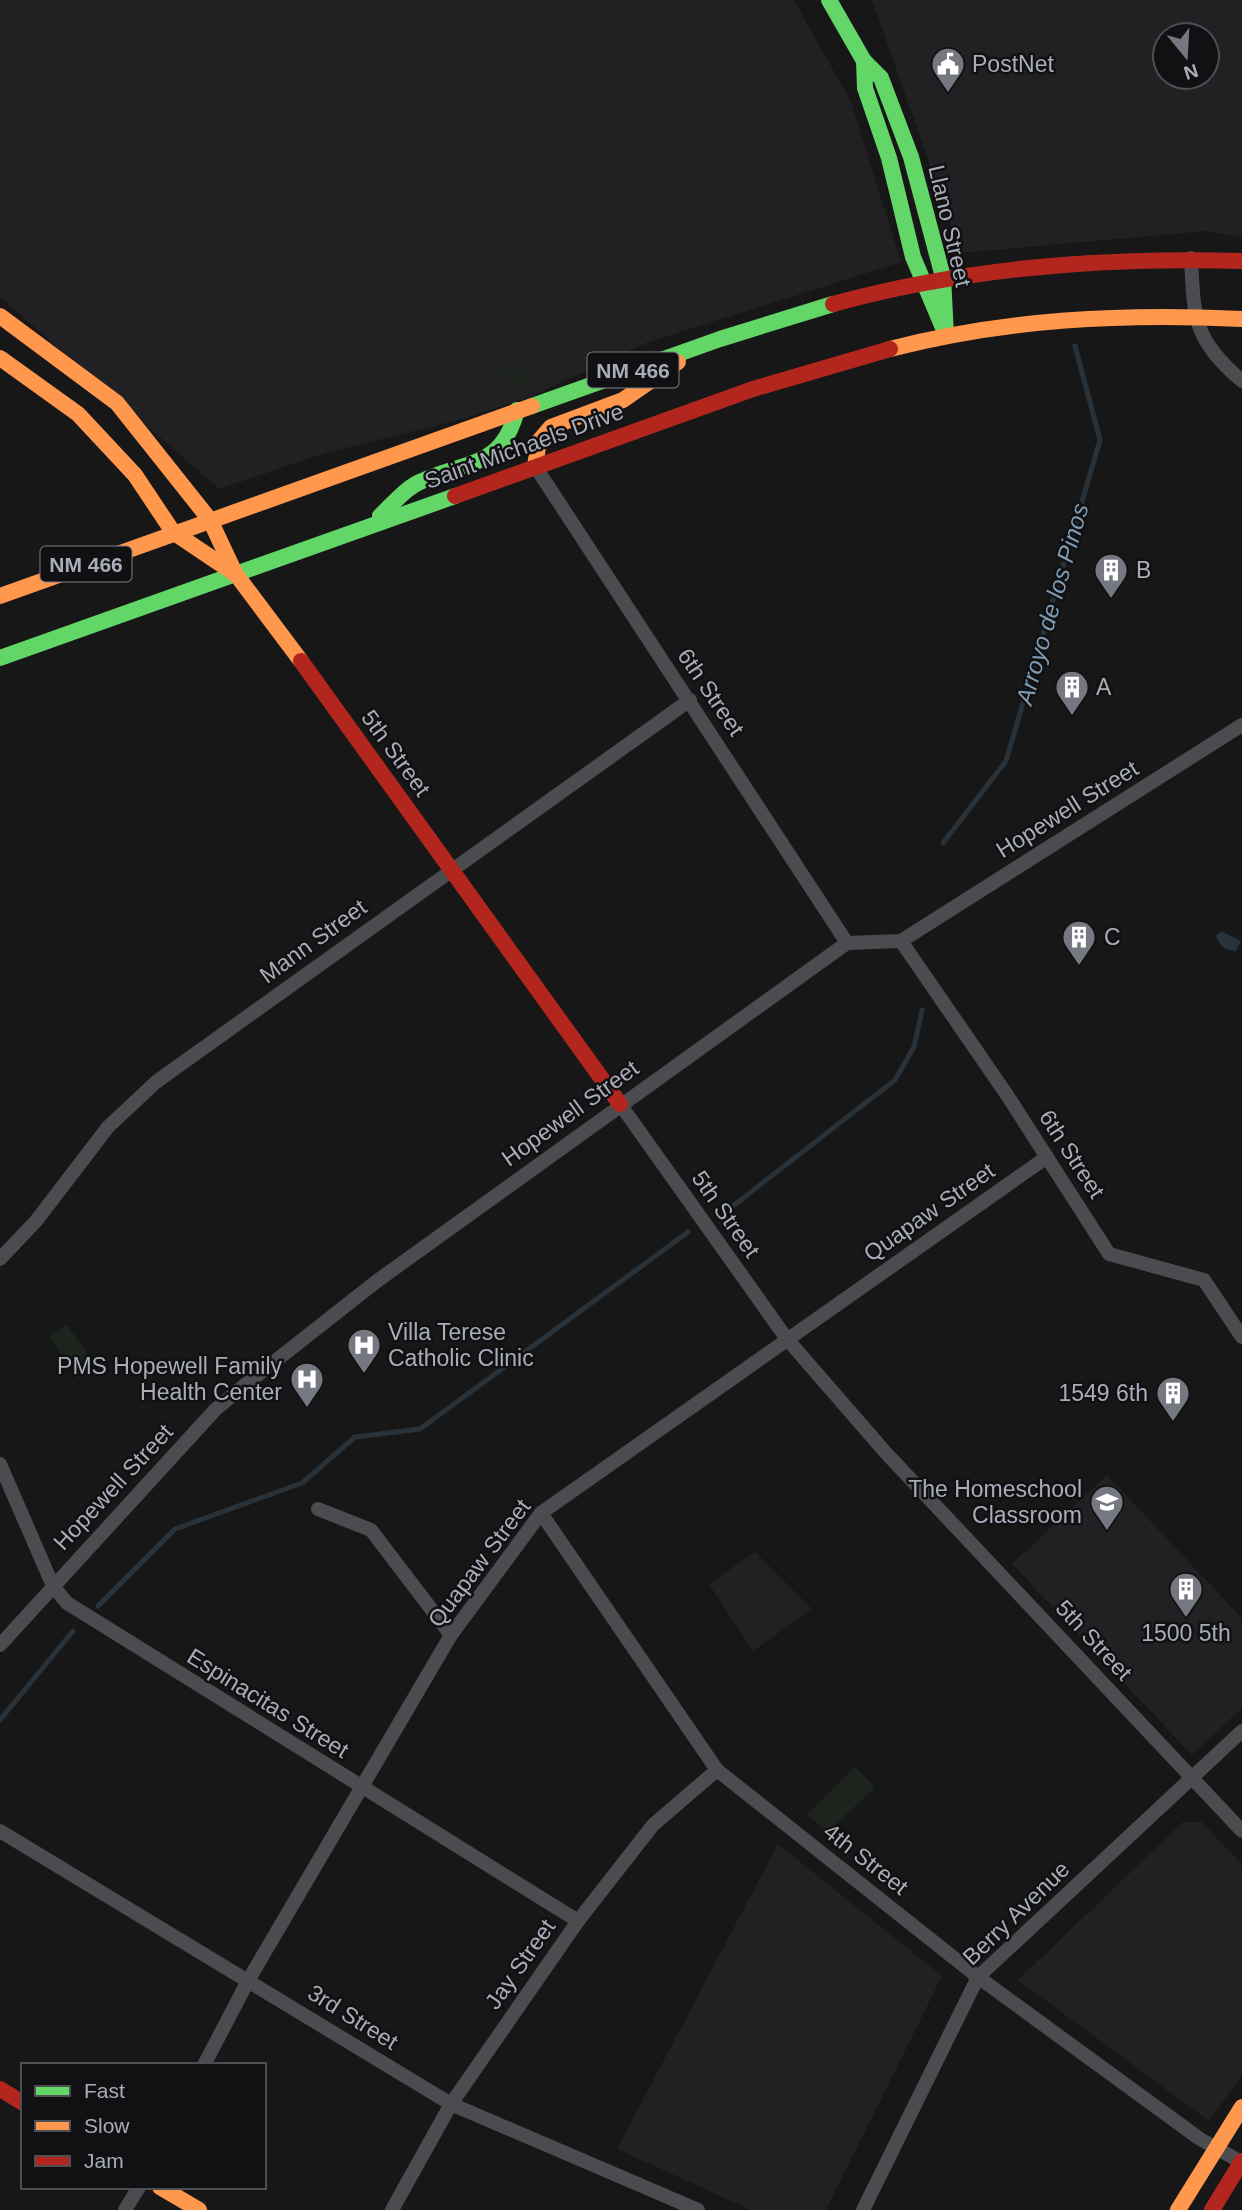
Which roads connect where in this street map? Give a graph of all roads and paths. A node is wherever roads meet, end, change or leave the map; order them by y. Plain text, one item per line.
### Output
1 (830, 0) edge
2 (864, 61) junction
3 (1191, 258) junction
4 (1242, 261) edge
5 (943, 277) junction
6 (923, 282) junction
7 (0, 316) edge
8 (1194, 316) junction
9 (1242, 319) edge
10 (946, 335) junction
11 (703, 345) junction
12 (0, 359) edge
13 (1242, 381) edge
14 (517, 410) junction
15 (535, 466) junction
16 (210, 520) junction
17 (370, 525) junction
18 (173, 532) junction
19 (234, 573) junction
20 (0, 596) edge
21 (0, 658) edge
22 (690, 700) junction
23 (1242, 724) edge
24 (452, 869) junction
25 (901, 941) junction
26 (847, 943) junction
27 (620, 1104) junction
28 (1047, 1157) junction
29 (0, 1259) edge
30 (1242, 1336) edge
31 (787, 1339) junction
32 (0, 1464) edge
33 (318, 1509) dead end
34 (541, 1513) junction
35 (53, 1586) junction
36 (451, 1635) junction
37 (0, 1645) edge
38 (1242, 1731) edge
39 (718, 1770) junction
40 (1191, 1778) junction
41 (360, 1788) junction
42 (1242, 1830) edge
43 (0, 1831) edge
44 (578, 1921) junction
45 (978, 1977) junction
46 (249, 1979) junction
47 (205, 2063) edge
48 (0, 2089) edge
49 (21, 2102) edge
50 (451, 2104) junction
51 (1242, 2107) edge
52 (1216, 2146) junction
53 (1242, 2162) edge
54 (138, 2189) edge
55 (163, 2189) edge
56 (125, 2210) edge
57 (198, 2210) edge
58 (392, 2210) edge
59 (698, 2210) edge
60 (863, 2210) edge
61 (1178, 2210) edge
62 (1212, 2210) edge

1 - 2 main road, Llano Street
2 - 5 main road, Llano Street
2 - 6 main road, Llano Street
3 - 4 main road, Saint Michaels Drive / NM 466
3 - 5 main road, Saint Michaels Drive / NM 466
3 - 8 street
5 - 6 main road, Saint Michaels Drive / NM 466
5 - 10 main road, Llano Street
6 - 10 main road, Llano Street
6 - 11 main road, Saint Michaels Drive / NM 466
7 - 16 main road, 5th Street
8 - 9 main road, Saint Michaels Drive / NM 466
8 - 10 main road, Saint Michaels Drive / NM 466
8 - 13 street
10 - 15 main road, Saint Michaels Drive / NM 466
11 - 14 main road, Saint Michaels Drive / NM 466
11 - 15 main road
12 - 18 main road, 5th Street
14 - 16 main road, Saint Michaels Drive / NM 466
14 - 17 main road
15 - 17 main road, Saint Michaels Drive / NM 466
15 - 22 street, 6th Street
16 - 18 main road, Saint Michaels Drive / NM 466
16 - 19 main road, 5th Street
17 - 19 main road, Saint Michaels Drive / NM 466
18 - 19 main road, 5th Street
18 - 20 main road, Saint Michaels Drive / NM 466
19 - 21 main road, Saint Michaels Drive / NM 466
19 - 24 main road, 5th Street
22 - 24 street, Mann Street
22 - 26 street, 6th Street
23 - 25 street, Hopewell Street
24 - 27 main road, 5th Street
24 - 29 street, Mann Street
25 - 26 street
25 - 28 street, 6th Street
26 - 27 street, Hopewell Street
27 - 31 street, 5th Street
27 - 35 street, Hopewell Street
28 - 30 street, 6th Street
28 - 31 street, Quapaw Street
31 - 34 street, Quapaw Street
31 - 40 street, 5th Street
32 - 35 street, Espinacitas Street
33 - 36 street
34 - 36 street, Quapaw Street
34 - 39 street, 4th Street
35 - 37 street, Hopewell Street
35 - 41 street, Espinacitas Street
36 - 41 street, Quapaw Street
38 - 40 street, Berry Avenue
39 - 44 street, Jay Street
39 - 45 street, 4th Street
40 - 42 street, 5th Street
40 - 45 street, Berry Avenue
41 - 44 street, Espinacitas Street
41 - 46 street, Quapaw Street
43 - 46 street, 3rd Street
44 - 50 street, Jay Street
45 - 52 street, 4th Street
45 - 60 street, Berry Avenue
46 - 47 street, Quapaw Street
46 - 50 street, 3rd Street
48 - 49 main road
50 - 58 street, Jay Street
50 - 59 street, 3rd Street
51 - 52 main road
52 - 53 street, 4th Street
52 - 61 main road
53 - 62 main road
54 - 56 street
55 - 57 main road

